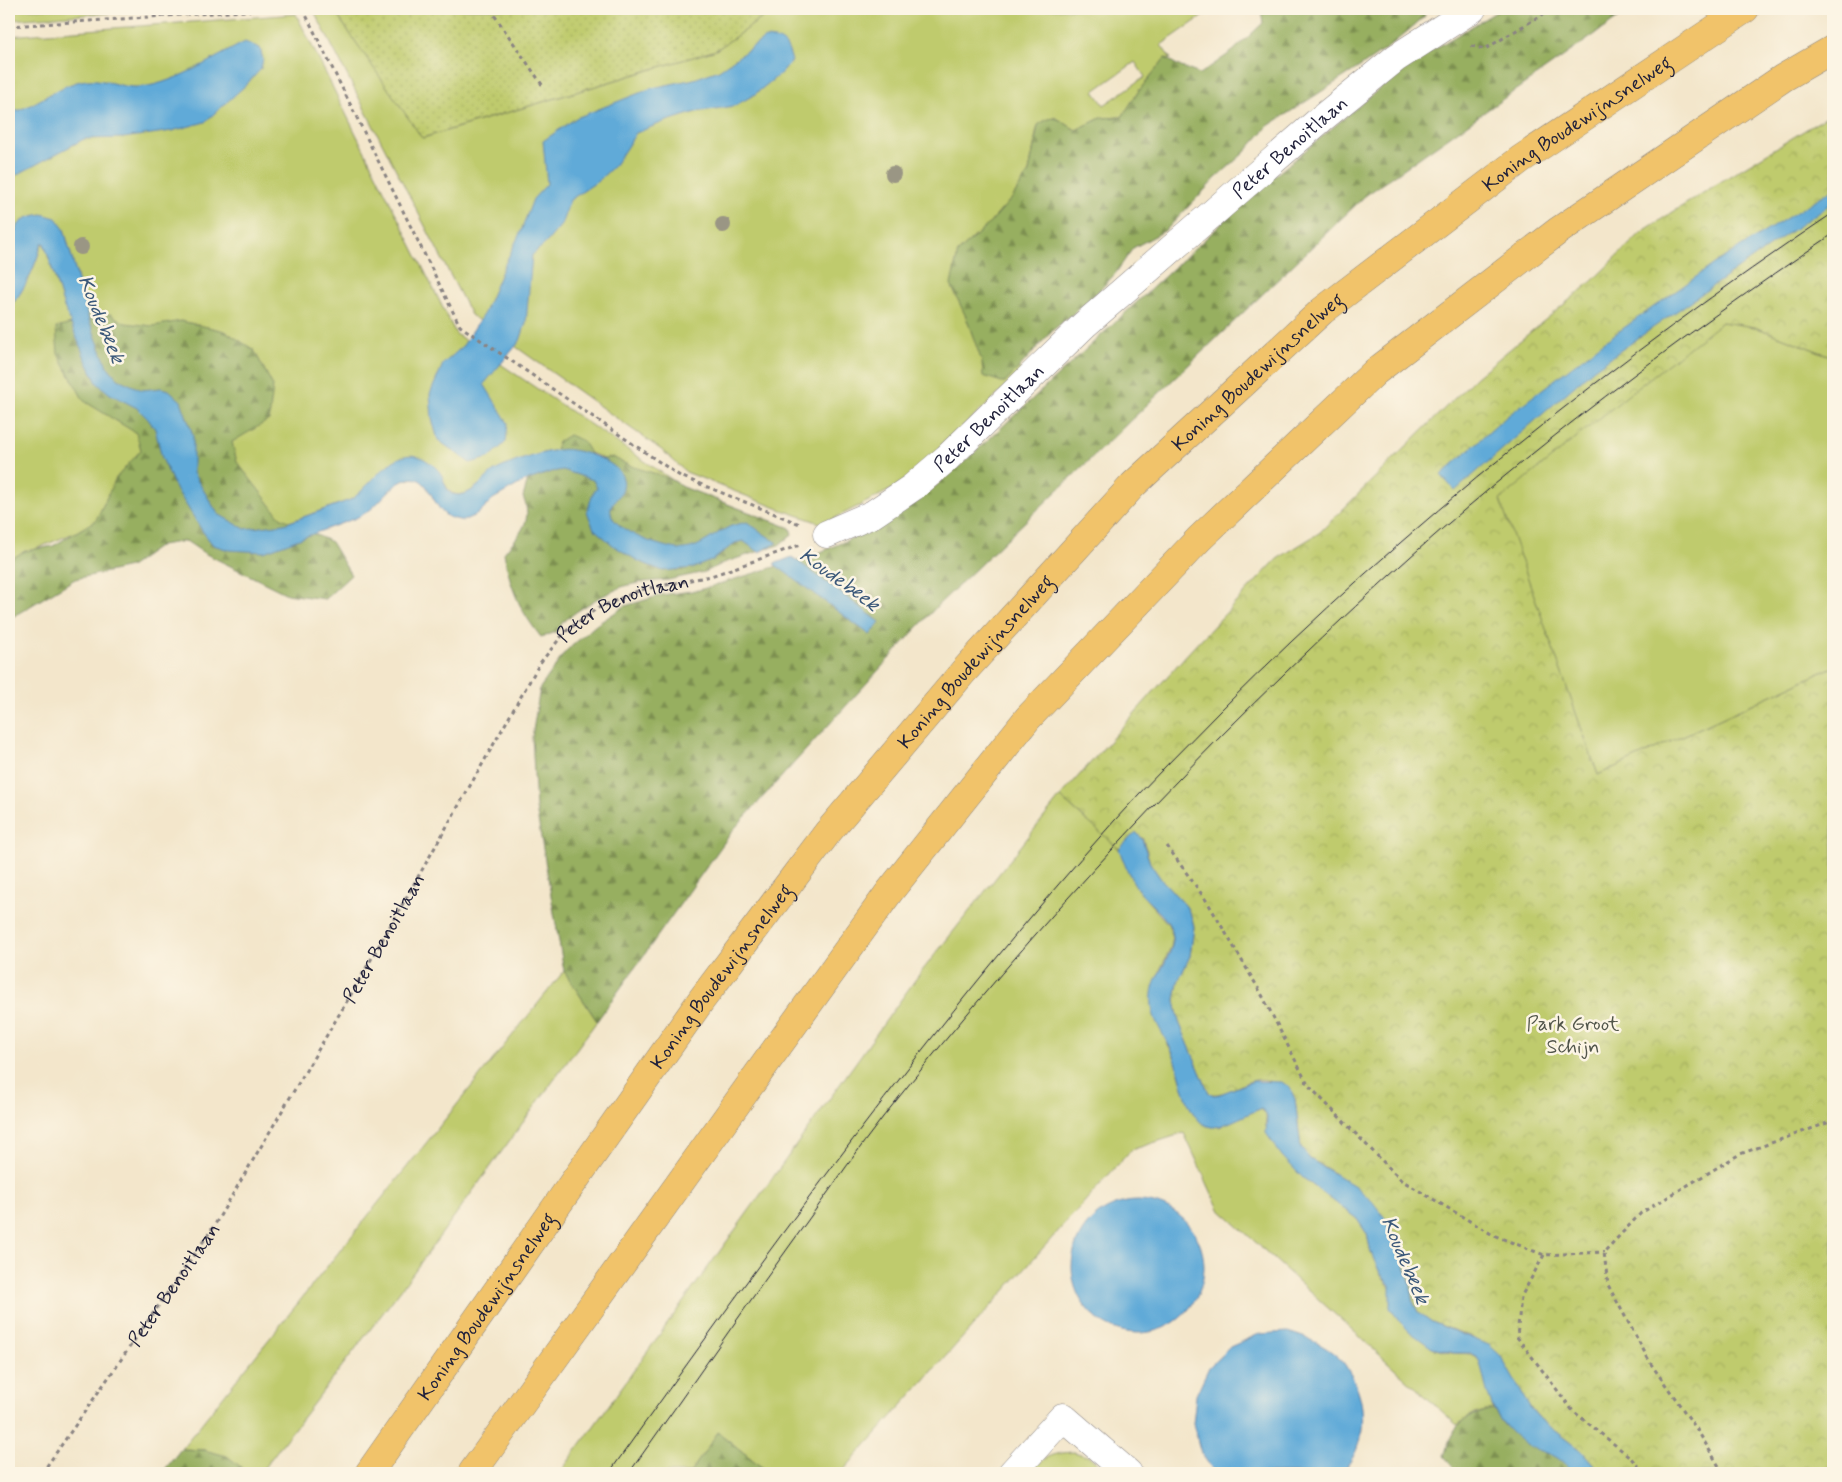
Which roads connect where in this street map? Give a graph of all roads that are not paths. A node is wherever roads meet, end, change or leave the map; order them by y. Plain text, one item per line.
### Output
1 (1745, 9) edge
2 (1462, 15) edge
3 (1833, 49) edge
4 (827, 534) road end
5 (369, 1473) edge
6 (472, 1473) edge
7 (1012, 1473) edge
8 (1128, 1473) edge

1 - 5 highway, Koning Boudewijnsnelweg
2 - 4 street, Peter Benoitlaan
3 - 6 highway
7 - 8 street

